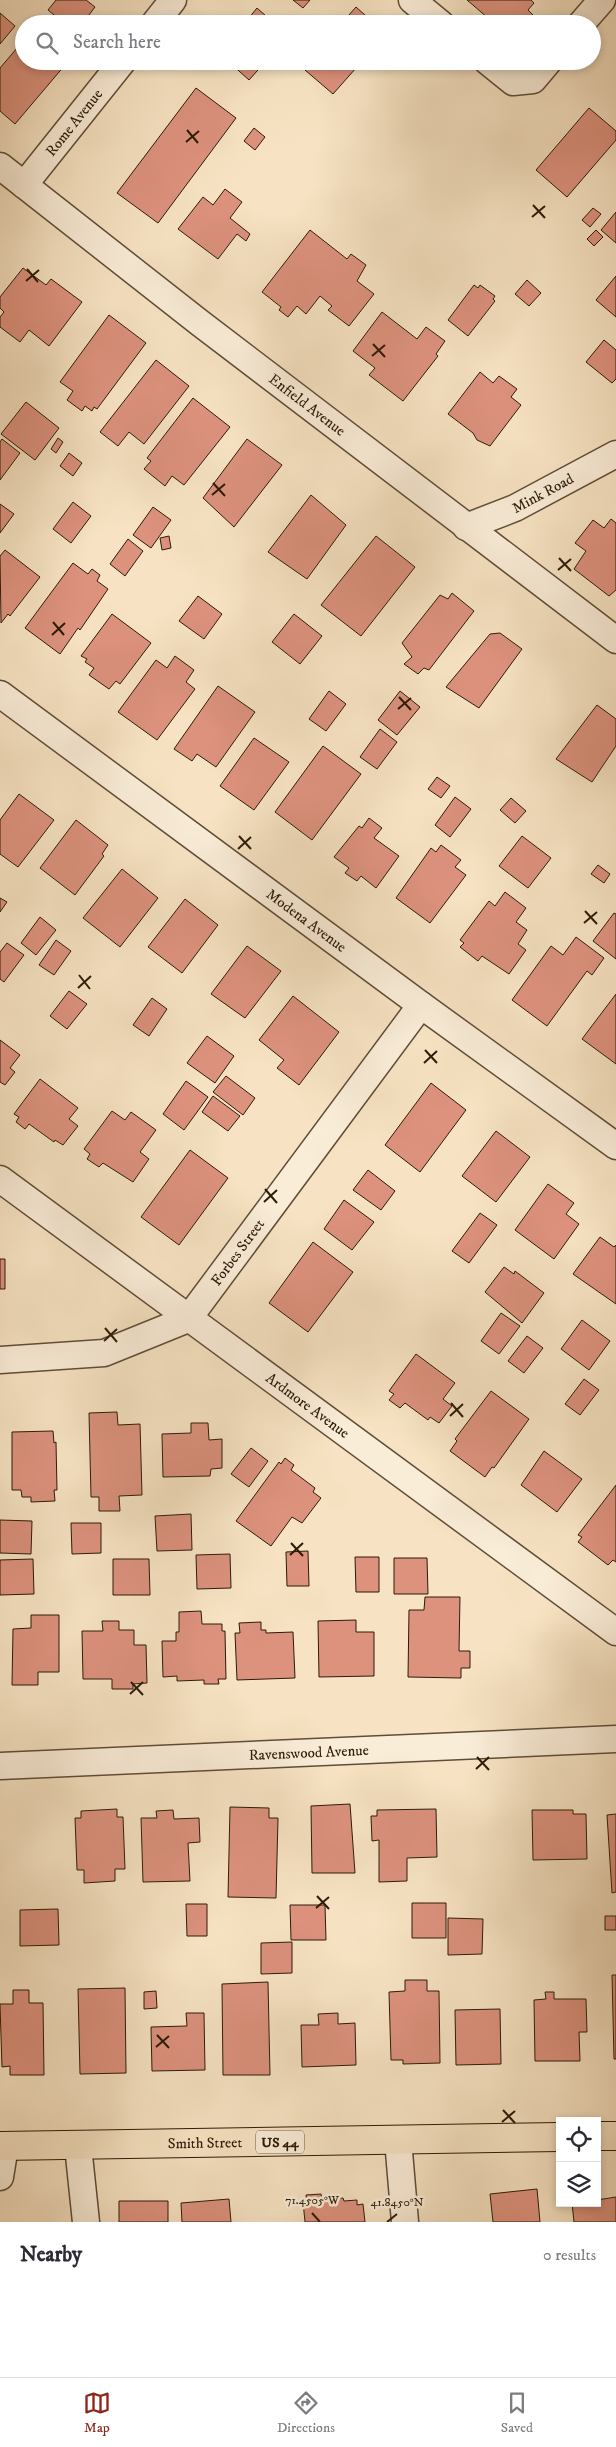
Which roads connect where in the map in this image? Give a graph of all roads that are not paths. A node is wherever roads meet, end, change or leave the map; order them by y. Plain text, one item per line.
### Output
1 (173, 0) edge
2 (412, 0) edge
3 (602, 0) edge
4 (161, 15) edge
5 (430, 15) edge
6 (589, 15) edge
7 (117, 70) edge
8 (498, 70) edge
9 (542, 70) edge
10 (0, 166) edge
11 (24, 185) junction
12 (616, 454) edge
13 (466, 527) junction
14 (616, 640) edge
15 (0, 694) edge
16 (421, 1005) junction
17 (616, 1146) edge
18 (0, 1179) edge
19 (188, 1319) junction
20 (0, 1360) edge
21 (616, 1632) edge
22 (616, 1739) edge
23 (0, 1766) edge
24 (601, 2136) edge
25 (616, 2136) edge
26 (556, 2137) edge
27 (398, 2140) junction
28 (2, 2146) edge
29 (78, 2146) junction
30 (0, 2177) edge
31 (86, 2222) edge
32 (405, 2222) edge

1 - 4 street
2 - 5 street
3 - 6 street
7 - 11 street, Rome Avenue
8 - 9 street
10 - 11 street, Enfield Avenue
11 - 13 street, Enfield Avenue
12 - 13 street, Mink Road
13 - 14 street, Enfield Avenue
15 - 16 street, Modena Avenue
16 - 17 street, Modena Avenue
16 - 19 street, Forbes Street
18 - 19 street, Ardmore Avenue
19 - 20 street
19 - 21 street, Ardmore Avenue
22 - 23 street, Ravenswood Avenue
24 - 25 main road
26 - 27 main road, Smith Street / US 44
27 - 29 main road, Smith Street / US 44
27 - 32 street
28 - 29 main road, Smith Street / US 44
28 - 30 street
29 - 31 street

